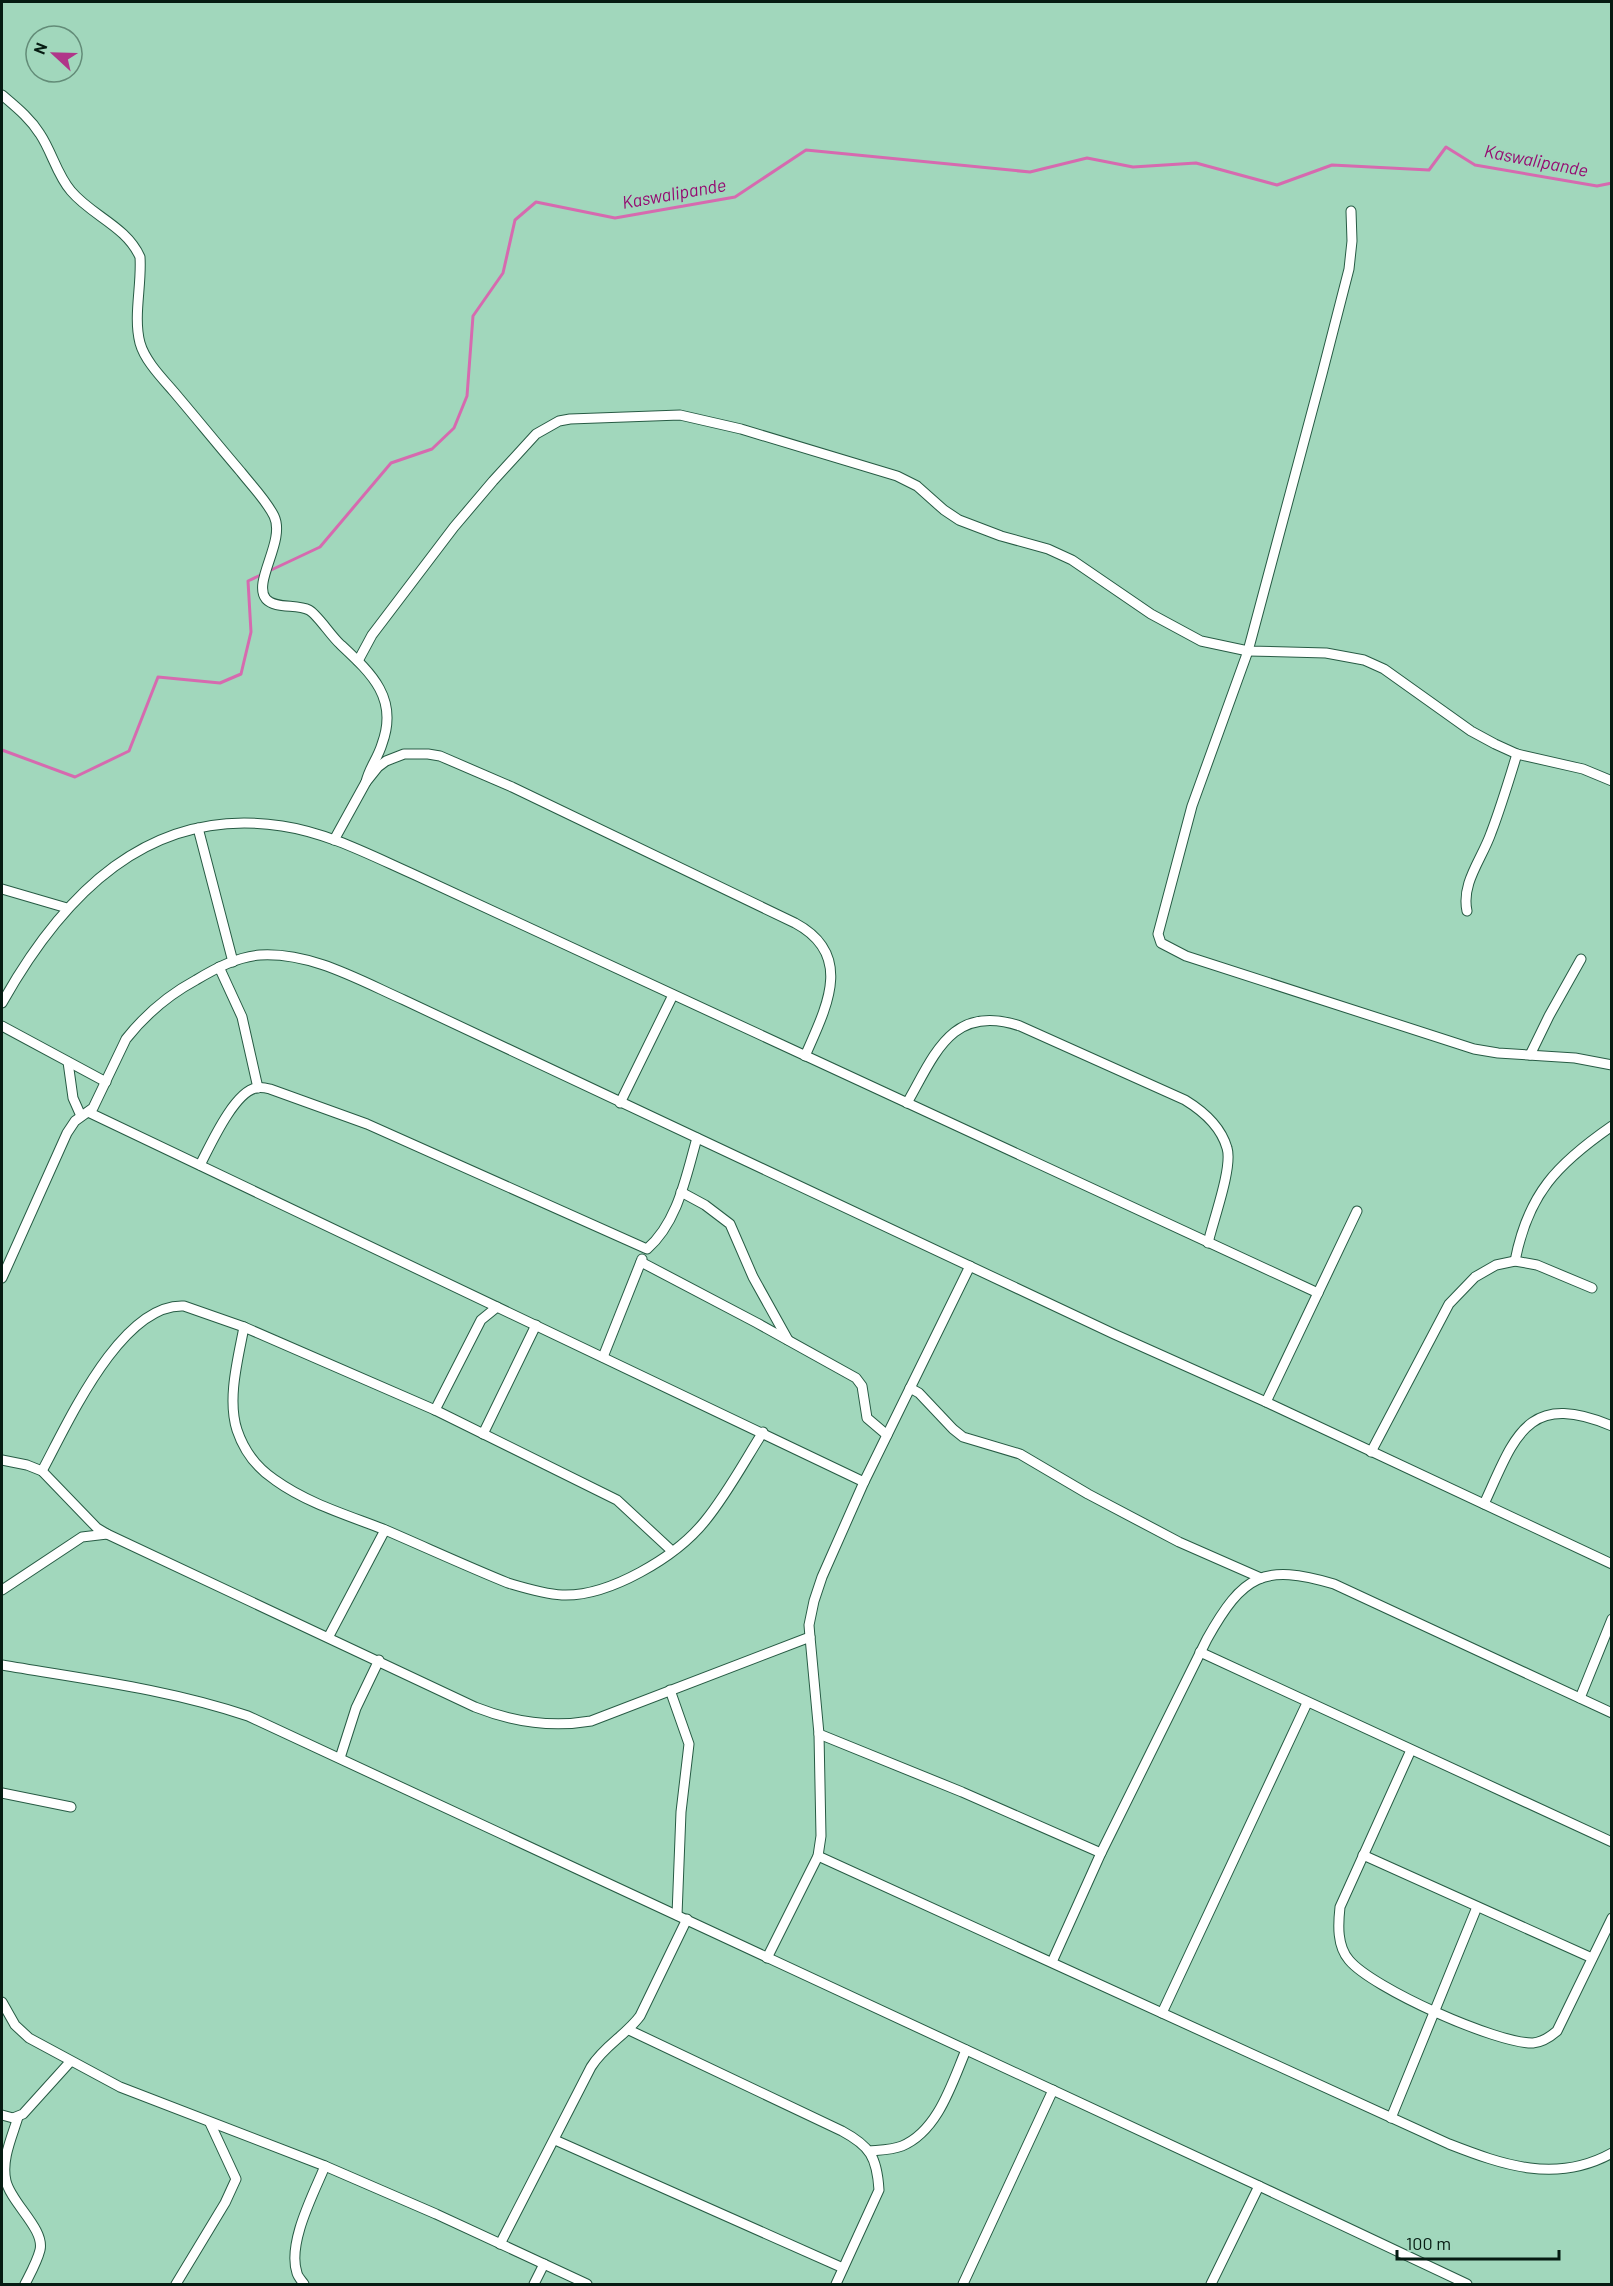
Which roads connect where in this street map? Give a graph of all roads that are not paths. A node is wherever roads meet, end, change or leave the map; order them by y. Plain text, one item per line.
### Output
1 (2, 95) edge
2 (1351, 211) dead end
3 (1248, 651) junction
4 (358, 661) junction
5 (1517, 754) junction
6 (1611, 781) edge
7 (366, 782) junction
8 (198, 828) junction
9 (334, 840) junction
10 (2, 889) edge
11 (67, 908) junction
12 (1467, 911) dead end
13 (1581, 959) dead end
14 (233, 962) junction
15 (219, 967) junction
16 (673, 995) junction
17 (2, 1003) edge
18 (2, 1026) edge
19 (1530, 1055) junction
20 (805, 1056) junction
21 (68, 1062) junction
22 (1611, 1065) edge
23 (106, 1082) junction
24 (258, 1088) junction
25 (620, 1103) junction
26 (907, 1103) junction
27 (85, 1114) junction
28 (1611, 1126) edge
29 (697, 1138) junction
30 (200, 1165) junction
31 (681, 1192) junction
32 (1357, 1211) dead end
33 (1208, 1243) junction
34 (647, 1249) junction
35 (1515, 1261) junction
36 (641, 1262) junction
37 (970, 1266) junction
38 (2, 1278) edge
39 (1592, 1288) dead end
40 (1318, 1293) junction
41 (497, 1307) junction
42 (536, 1325) junction
43 (244, 1327) junction
44 (788, 1340) junction
45 (603, 1357) junction
46 (909, 1388) junction
47 (1266, 1402) junction
48 (435, 1410) junction
49 (1611, 1426) edge
50 (763, 1432) junction
51 (483, 1434) junction
52 (887, 1435) junction
53 (1371, 1452) junction
54 (2, 1460) edge
55 (42, 1471) junction
56 (864, 1482) junction
57 (1484, 1504) junction
58 (385, 1530) junction
59 (107, 1534) junction
60 (672, 1551) junction
61 (1611, 1564) edge
62 (1261, 1578) junction
63 (2, 1590) edge
64 (1611, 1619) edge
65 (329, 1636) junction
66 (810, 1637) junction
67 (1200, 1652) junction
68 (379, 1660) junction
69 (2, 1665) edge
70 (670, 1690) junction
71 (1580, 1698) junction
72 (1307, 1703) junction
73 (1611, 1713) edge
74 (819, 1734) junction
75 (1411, 1750) junction
76 (340, 1758) junction
77 (2, 1793) edge
78 (71, 1807) dead end
79 (1611, 1842) edge
80 (1101, 1853) junction
81 (1363, 1855) junction
82 (818, 1856) junction
83 (1477, 1907) junction
84 (677, 1915) junction
85 (1611, 1918) edge
86 (687, 1919) junction
87 (767, 1958) junction
88 (1593, 1958) junction
89 (1052, 1962) junction
90 (2, 2002) edge
91 (1434, 2011) junction
92 (1162, 2013) junction
93 (629, 2030) junction
94 (966, 2050) junction
95 (70, 2062) junction
96 (1053, 2090) junction
97 (2, 2115) edge
98 (18, 2117) junction
99 (1391, 2118) junction
100 (210, 2123) junction
101 (555, 2140) junction
102 (869, 2151) junction
103 (1611, 2153) edge
104 (325, 2166) junction
105 (1259, 2186) junction
106 (500, 2244) junction
107 (544, 2264) junction
108 (843, 2268) junction
109 (25, 2284) edge
110 (176, 2284) edge
111 (304, 2284) edge
112 (534, 2284) edge
113 (588, 2284) edge
114 (836, 2284) edge
115 (963, 2284) edge
116 (1211, 2284) edge
117 (1467, 2284) edge

1 - 4 street
2 - 3 street
3 - 4 street
3 - 5 street
3 - 19 street
4 - 7 street
5 - 6 street
5 - 12 street
7 - 9 street
7 - 20 street
8 - 9 street
8 - 11 street
8 - 14 street
9 - 16 street
10 - 11 street
11 - 17 street
13 - 19 street
14 - 15 street
14 - 25 street
15 - 23 street
15 - 24 street
16 - 20 street
16 - 25 street
18 - 21 street
19 - 22 street
20 - 26 street
21 - 23 street
21 - 27 street
23 - 27 street
24 - 30 street
24 - 34 street
25 - 29 street
26 - 33 street
26 - 33 street
27 - 30 street
27 - 38 street
28 - 35 street
29 - 31 street
29 - 37 street
30 - 41 street
31 - 34 street
31 - 44 street
32 - 40 street
33 - 40 street
34 - 36 street
35 - 39 street
35 - 53 street
36 - 44 street
36 - 45 street
37 - 46 street
37 - 47 street
40 - 47 street
41 - 42 street
41 - 48 street
42 - 45 street
42 - 51 street
43 - 48 street
43 - 55 street
43 - 58 street
44 - 52 street
45 - 50 street
46 - 52 street
46 - 62 street
47 - 53 street
48 - 51 street
49 - 57 street
50 - 56 street
50 - 60 street
51 - 60 street
52 - 56 street
53 - 57 street
54 - 55 street
55 - 59 street
56 - 66 street
57 - 61 street
58 - 60 street
58 - 65 street
59 - 63 street
59 - 65 street
62 - 67 street
62 - 71 street
64 - 71 street
65 - 68 street
66 - 70 street
66 - 74 street
67 - 72 street
67 - 80 street
68 - 70 street
68 - 76 street
69 - 76 street
70 - 84 street
71 - 73 street
72 - 75 street
72 - 92 street
74 - 80 street
74 - 82 street
75 - 79 street
75 - 81 street
76 - 84 street
77 - 78 street
80 - 89 street
81 - 83 street
81 - 91 street
82 - 87 street
82 - 89 street
83 - 88 street
83 - 91 street
84 - 86 street
85 - 88 street
86 - 87 street
86 - 93 street
87 - 94 street
88 - 91 street
89 - 92 street
90 - 95 street
91 - 99 street
92 - 99 street
93 - 101 street
93 - 102 street
94 - 96 street
94 - 102 street
95 - 98 street
95 - 100 street
96 - 105 street
96 - 115 street
97 - 98 street
98 - 109 street
99 - 103 street
100 - 104 street
100 - 110 street
101 - 106 street
101 - 108 street
102 - 108 street
104 - 106 street
104 - 111 street
105 - 116 street
105 - 117 street
106 - 107 street
107 - 112 street
107 - 113 street
108 - 114 street

